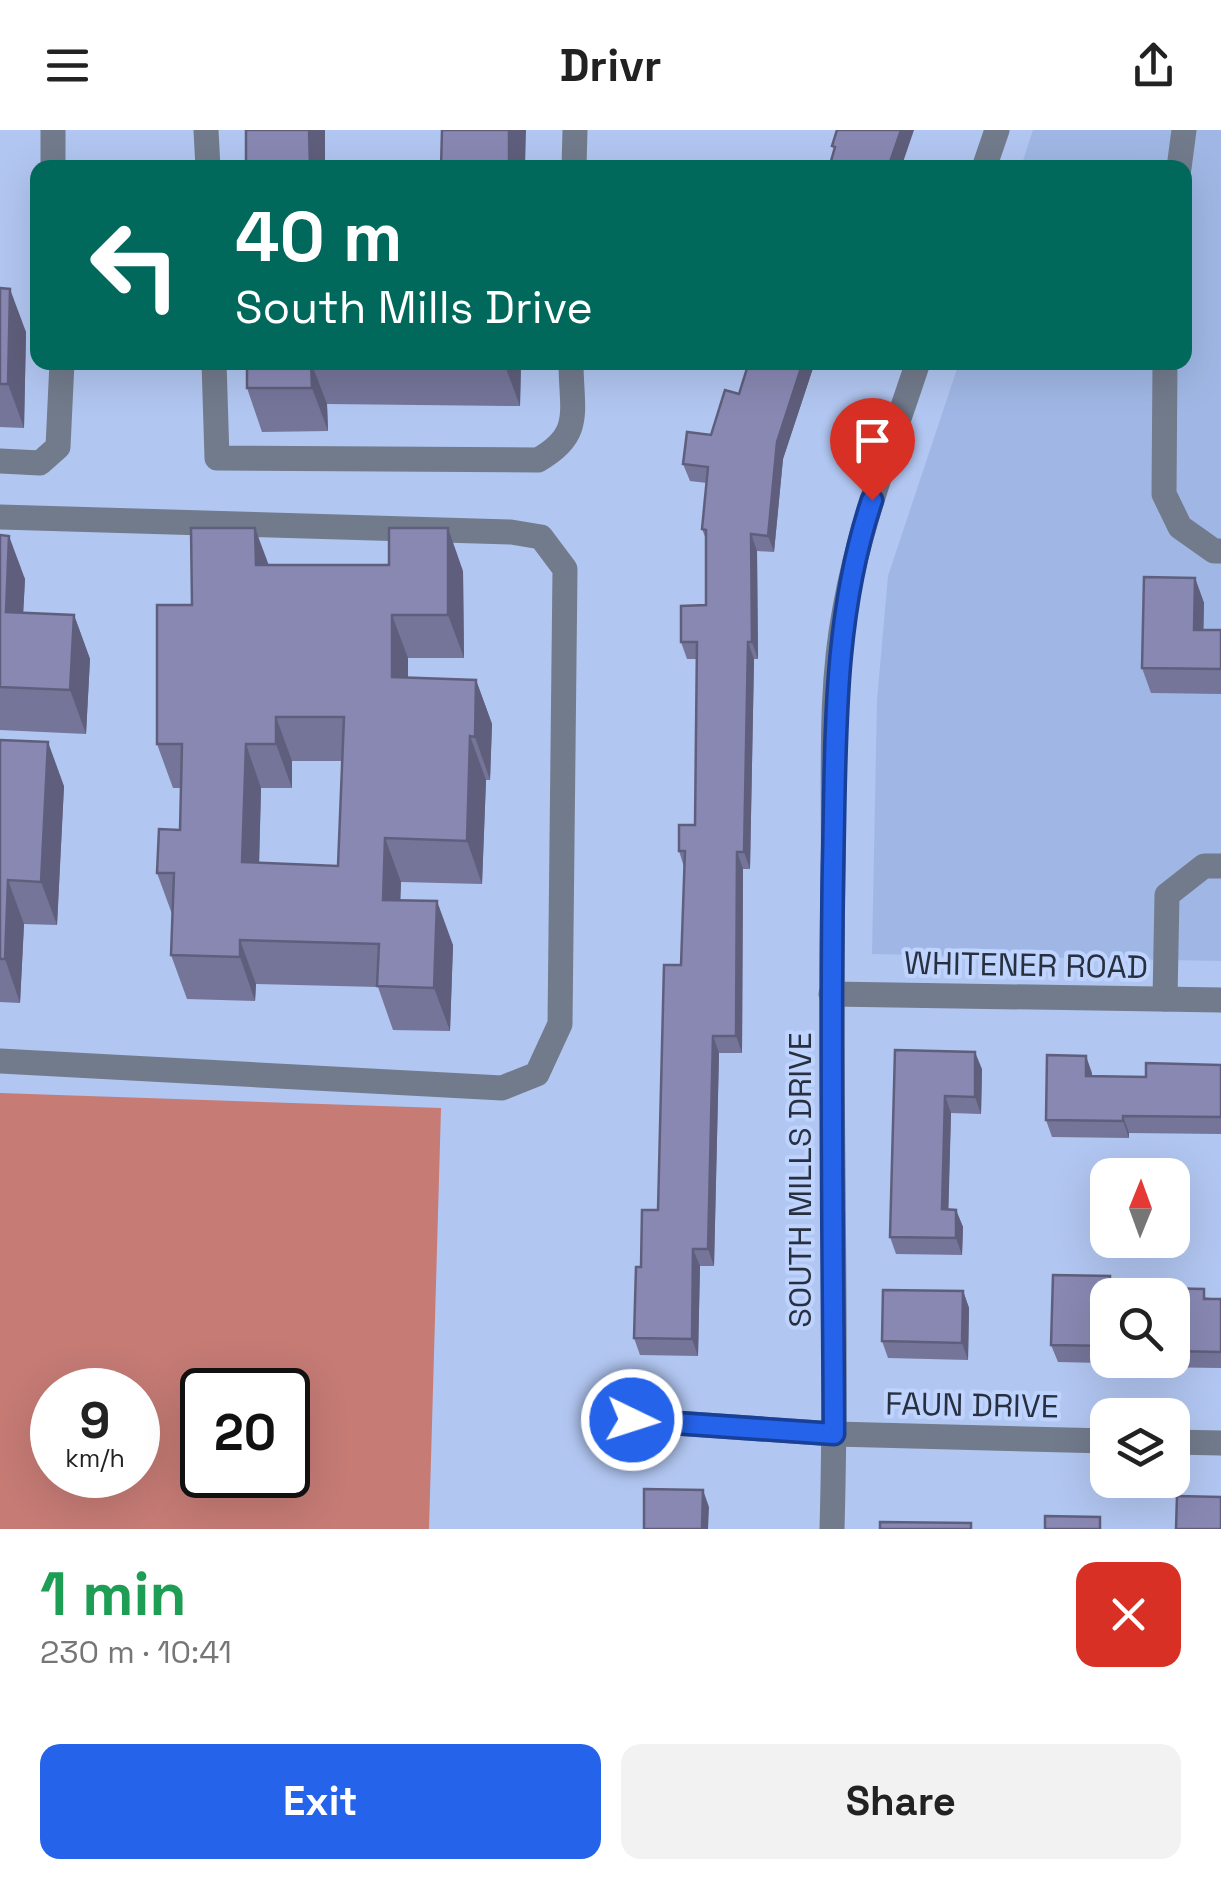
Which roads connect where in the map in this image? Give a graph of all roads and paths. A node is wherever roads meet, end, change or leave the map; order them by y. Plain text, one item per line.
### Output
1 (53, 130) edge
2 (206, 130) edge
3 (574, 130) edge
4 (997, 130) edge
5 (1184, 130) edge
6 (53, 160) edge
7 (208, 160) edge
8 (574, 160) edge
9 (987, 160) edge
10 (1180, 160) edge
11 (62, 370) edge
12 (214, 370) edge
13 (571, 370) edge
14 (915, 370) edge
15 (1165, 370) edge
16 (0, 460) edge
17 (0, 517) edge
18 (1221, 551) edge
19 (1221, 866) edge
20 (831, 994) junction
21 (1165, 999) junction
22 (1221, 1000) edge
23 (0, 1061) edge
24 (632, 1420) dead end
25 (834, 1434) junction
26 (1090, 1440) edge
27 (1190, 1442) edge
28 (1221, 1443) edge
29 (832, 1529) edge

1 - 6 street
2 - 7 street
3 - 8 street
4 - 9 street
5 - 10 street
11 - 16 street
12 - 13 street
14 - 20 street, SOUTH MILLS DRIVE
15 - 18 street
17 - 23 street
19 - 21 street
20 - 21 street, WHITENER ROAD
20 - 25 street, SOUTH MILLS DRIVE
21 - 22 street, WHITENER ROAD
24 - 25 street, FAUN DRIVE
25 - 26 street, FAUN DRIVE
25 - 29 street, SOUTH MILLS DRIVE
27 - 28 street

